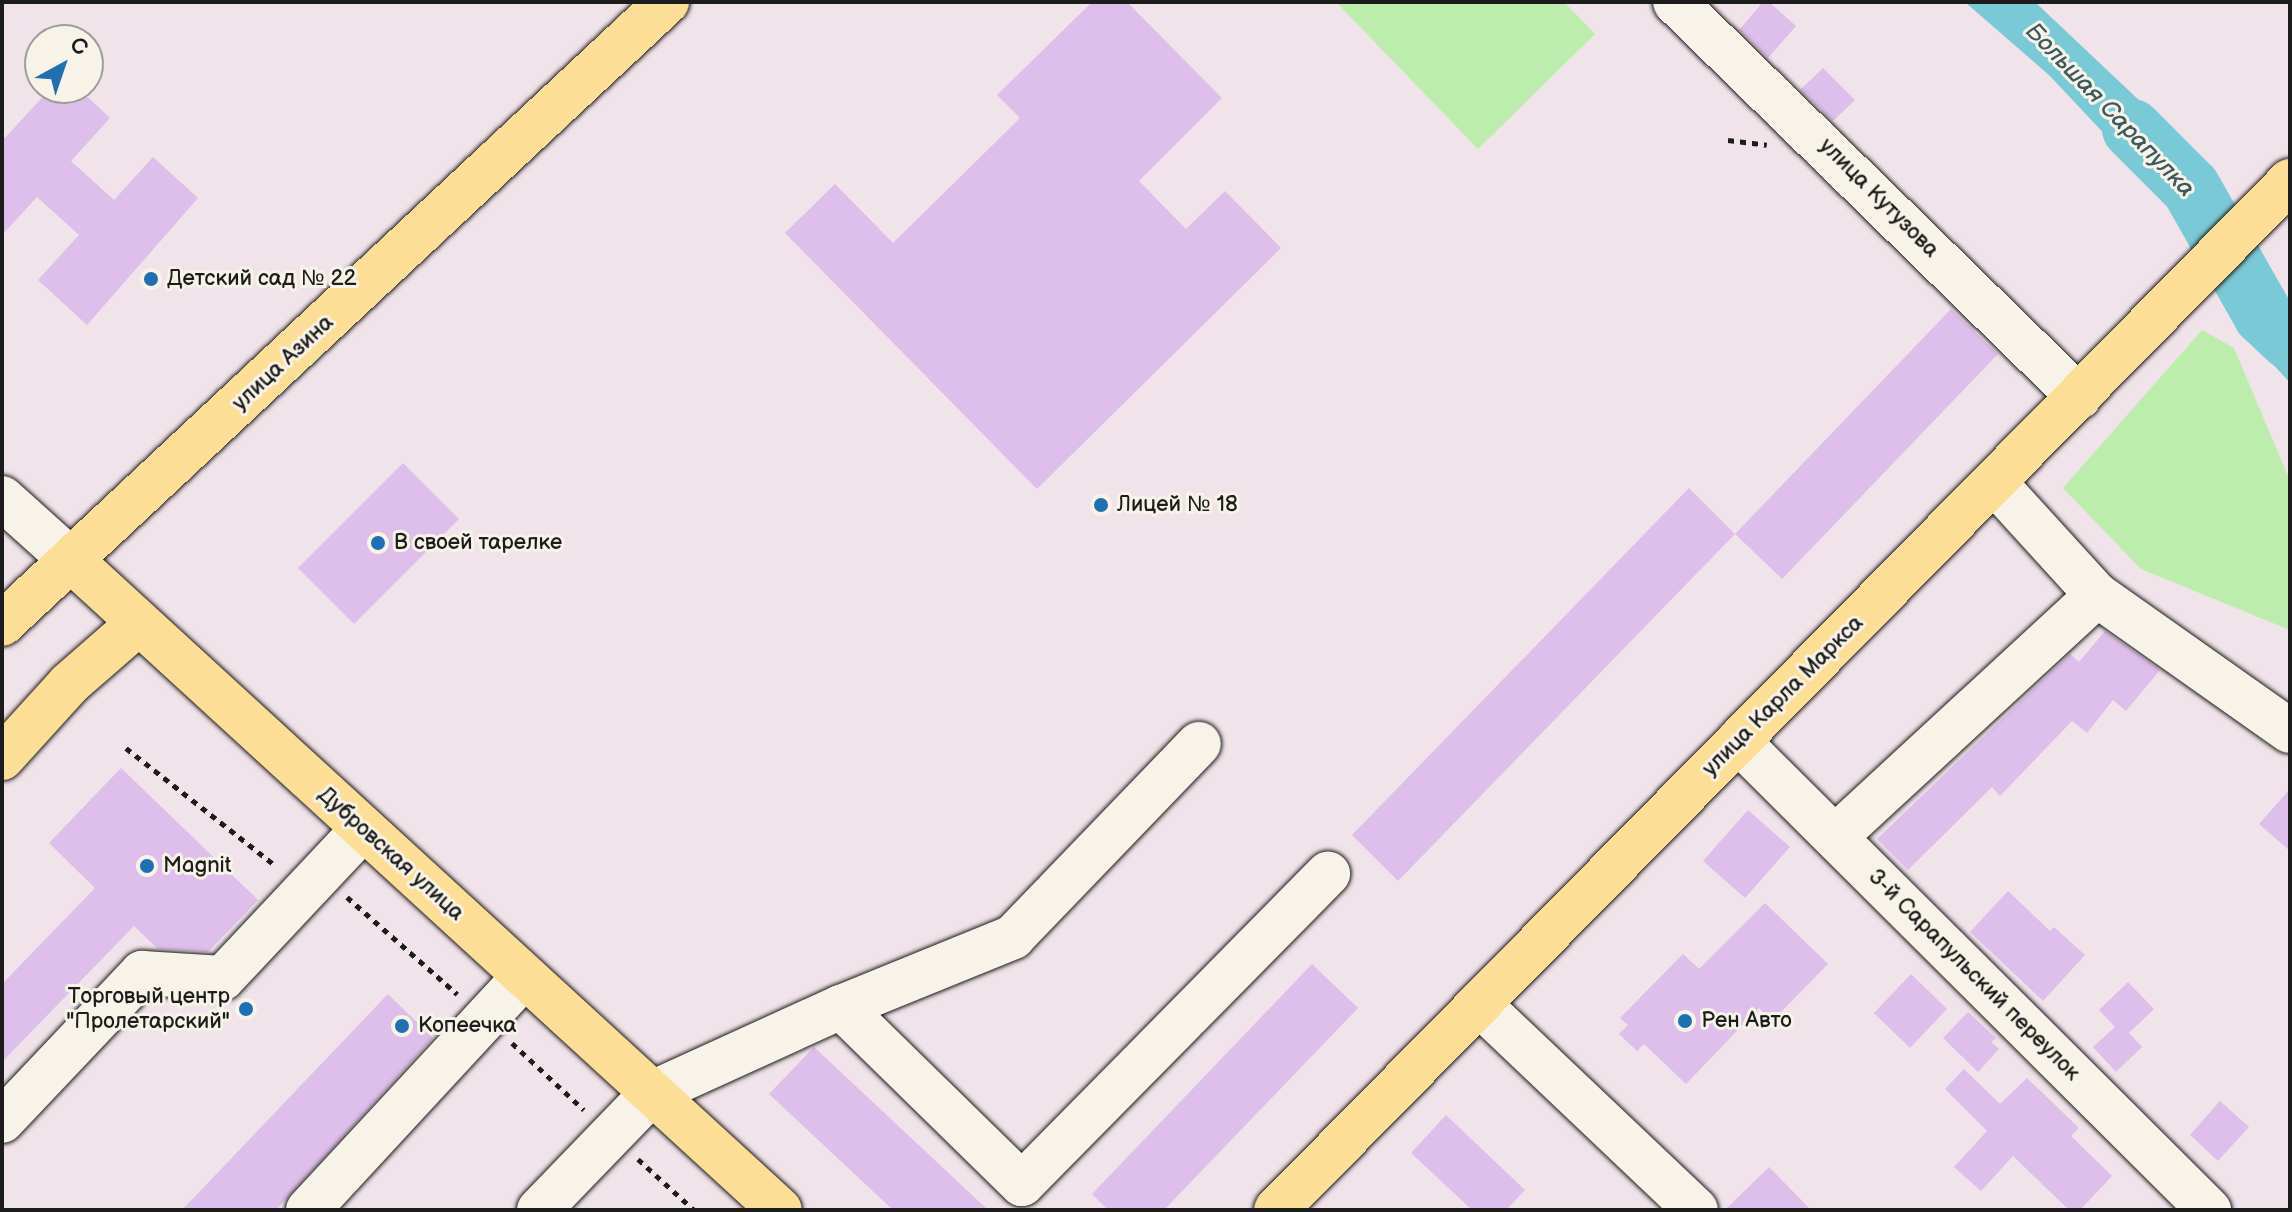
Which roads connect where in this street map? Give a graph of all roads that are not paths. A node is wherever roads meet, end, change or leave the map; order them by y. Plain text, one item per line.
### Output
1 (667, 2) edge
2 (1675, 2) edge
3 (2290, 181) edge
4 (2079, 397) junction
5 (1995, 483) junction
6 (2, 498) edge
7 (72, 561) junction
8 (2097, 595) junction
9 (139, 623) junction
10 (2, 624) edge
11 (2290, 731) edge
12 (1738, 741) junction
13 (1199, 744) dead end
14 (2, 758) edge
15 (363, 829) junction
16 (1835, 837) junction
17 (1328, 874) dead end
18 (524, 977) junction
19 (1479, 1004) junction
20 (841, 1007) junction
21 (652, 1093) junction
22 (2, 1121) edge
23 (308, 1210) edge
24 (539, 1210) edge
25 (780, 1210) edge
26 (1276, 1210) edge
27 (1696, 1210) edge
28 (2209, 1210) edge

1 - 7 main road, улица Азина
2 - 4 street, улица Кутузова
3 - 4 main road, улица Карла Маркса
4 - 5 main road, улица Карла Маркса
5 - 8 street
5 - 12 main road, улица Карла Маркса
6 - 7 street, Дубровская улица
7 - 9 main road, Дубровская улица
7 - 10 main road, улица Азина
8 - 11 street
8 - 16 street
9 - 14 main road
9 - 15 main road, Дубровская улица
12 - 16 street, 3-й Сарапульский переулок
12 - 19 main road, улица Карла Маркса
13 - 20 street
15 - 18 main road, Дубровская улица
15 - 22 street
16 - 28 street, 3-й Сарапульский переулок
17 - 20 street
18 - 21 main road, Дубровская улица
18 - 23 street
19 - 26 main road, улица Карла Маркса
19 - 27 street
20 - 21 street
21 - 24 street
21 - 25 main road, Дубровская улица

